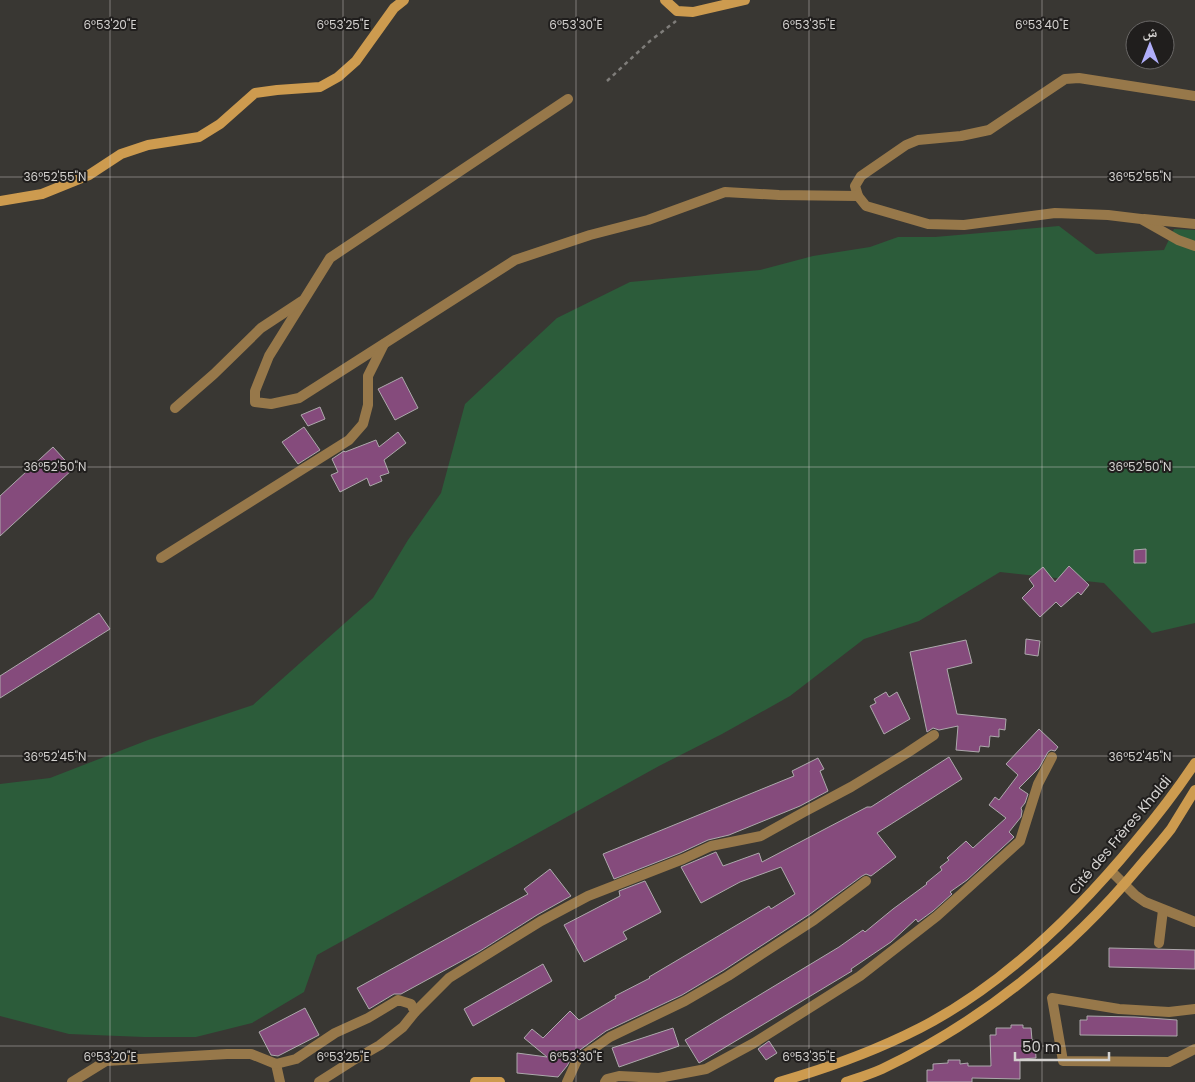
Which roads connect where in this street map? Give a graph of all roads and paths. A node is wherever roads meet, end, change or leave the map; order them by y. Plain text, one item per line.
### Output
1 (404, 0) edge
2 (665, 0) edge
3 (744, 0) edge
4 (689, 11) junction
5 (607, 81) dead end
6 (1195, 96) edge
7 (568, 99) dead end
8 (858, 196) junction
9 (0, 201) edge
10 (1141, 219) junction
11 (1195, 224) edge
12 (1195, 246) edge
13 (305, 299) junction
14 (385, 344) junction
15 (175, 408) dead end
16 (162, 558) dead end
17 (934, 735) dead end
18 (1052, 758) dead end
19 (1195, 763) edge
20 (1195, 790) edge
21 (1111, 871) junction
22 (866, 881) dead end
23 (1125, 884) junction
24 (1163, 910) junction
25 (1195, 922) edge
26 (1159, 943) dead end
27 (1195, 1009) edge
28 (415, 1012) junction
29 (1195, 1049) edge
30 (276, 1064) junction
31 (72, 1082) edge
32 (280, 1082) edge
33 (319, 1082) edge
34 (475, 1082) edge
35 (500, 1082) edge
36 (566, 1082) edge
37 (604, 1082) edge
38 (779, 1082) edge
39 (846, 1082) edge

1 - 9 main road
2 - 4 main road
3 - 4 main road
4 - 5 path
6 - 8 street
7 - 13 street
8 - 10 street
8 - 14 street
10 - 11 street
10 - 12 street
13 - 14 street
13 - 15 street
14 - 16 street
17 - 28 street
18 - 37 street
19 - 21 main road, Cité des Frères Khaldi
20 - 23 main road
21 - 23 street
21 - 38 main road, Cité des Frères Khaldi
22 - 36 street
23 - 24 street
23 - 39 main road
24 - 25 street
24 - 26 street
27 - 29 street
28 - 30 street
28 - 33 street
30 - 31 street
30 - 32 street
34 - 35 main road

